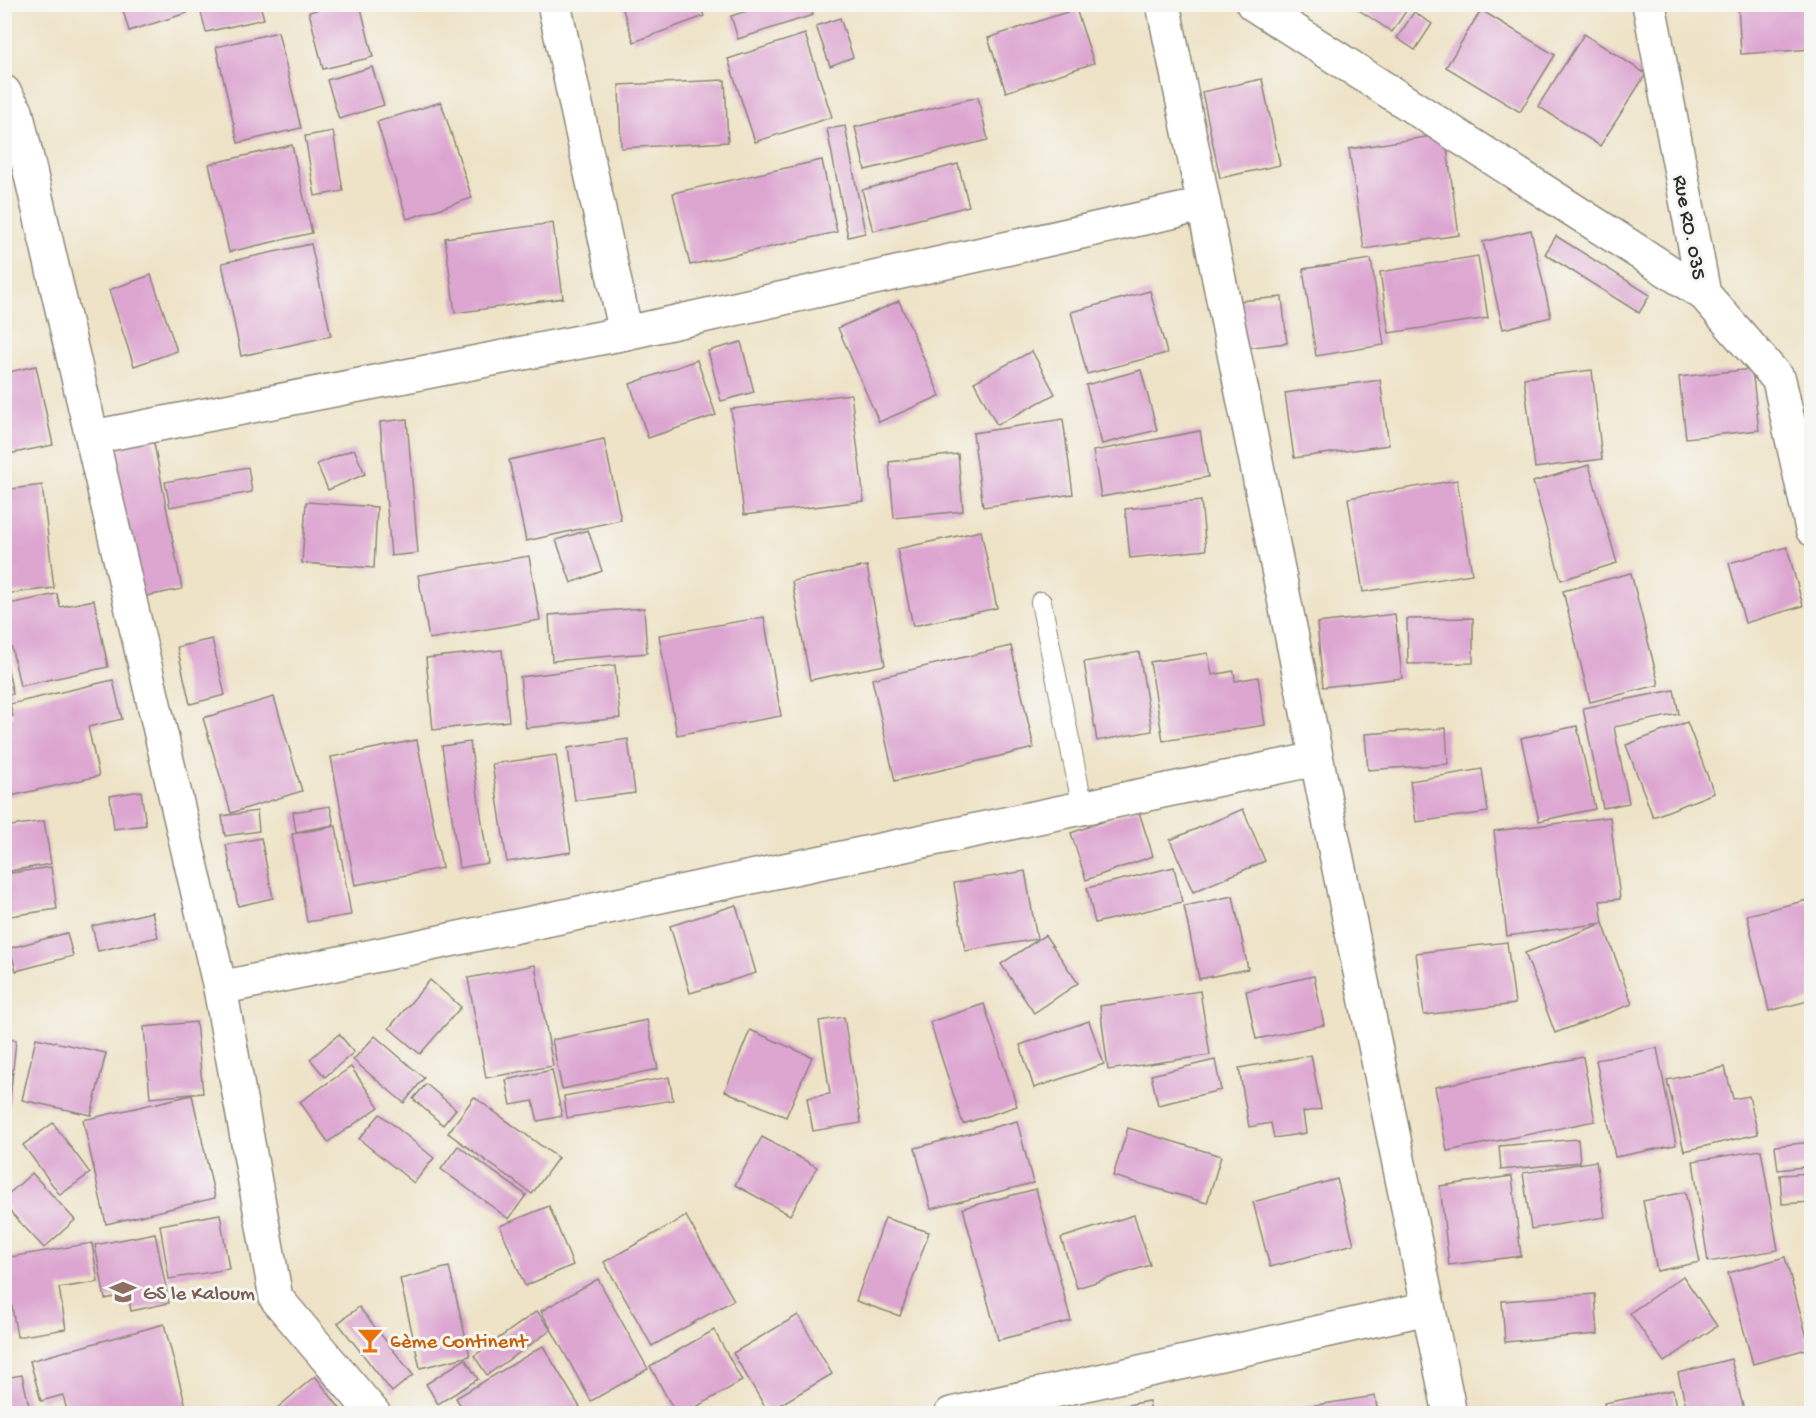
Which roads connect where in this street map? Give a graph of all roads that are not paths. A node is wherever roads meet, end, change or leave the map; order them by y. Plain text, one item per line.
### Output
1 (554, 4) edge
2 (1163, 4) edge
3 (1252, 4) edge
4 (1649, 4) edge
5 (4, 92) edge
6 (1203, 205) junction
7 (1704, 294) junction
8 (626, 333) junction
9 (93, 437) junction
10 (1812, 529) edge
11 (1041, 602) dead end
12 (1316, 759) junction
13 (1083, 808) junction
14 (220, 988) junction
15 (1428, 1308) junction
16 (374, 1413) edge
17 (951, 1413) edge
18 (1450, 1413) edge

1 - 8 street
2 - 6 street
3 - 7 street
4 - 7 street, Rue RO. 035
5 - 9 street
6 - 8 street
6 - 12 street
7 - 10 street, Rue RO. 035
8 - 9 street
9 - 14 street
11 - 13 lane
12 - 13 street
12 - 15 street
13 - 14 street
14 - 16 street
15 - 17 street
15 - 18 street

